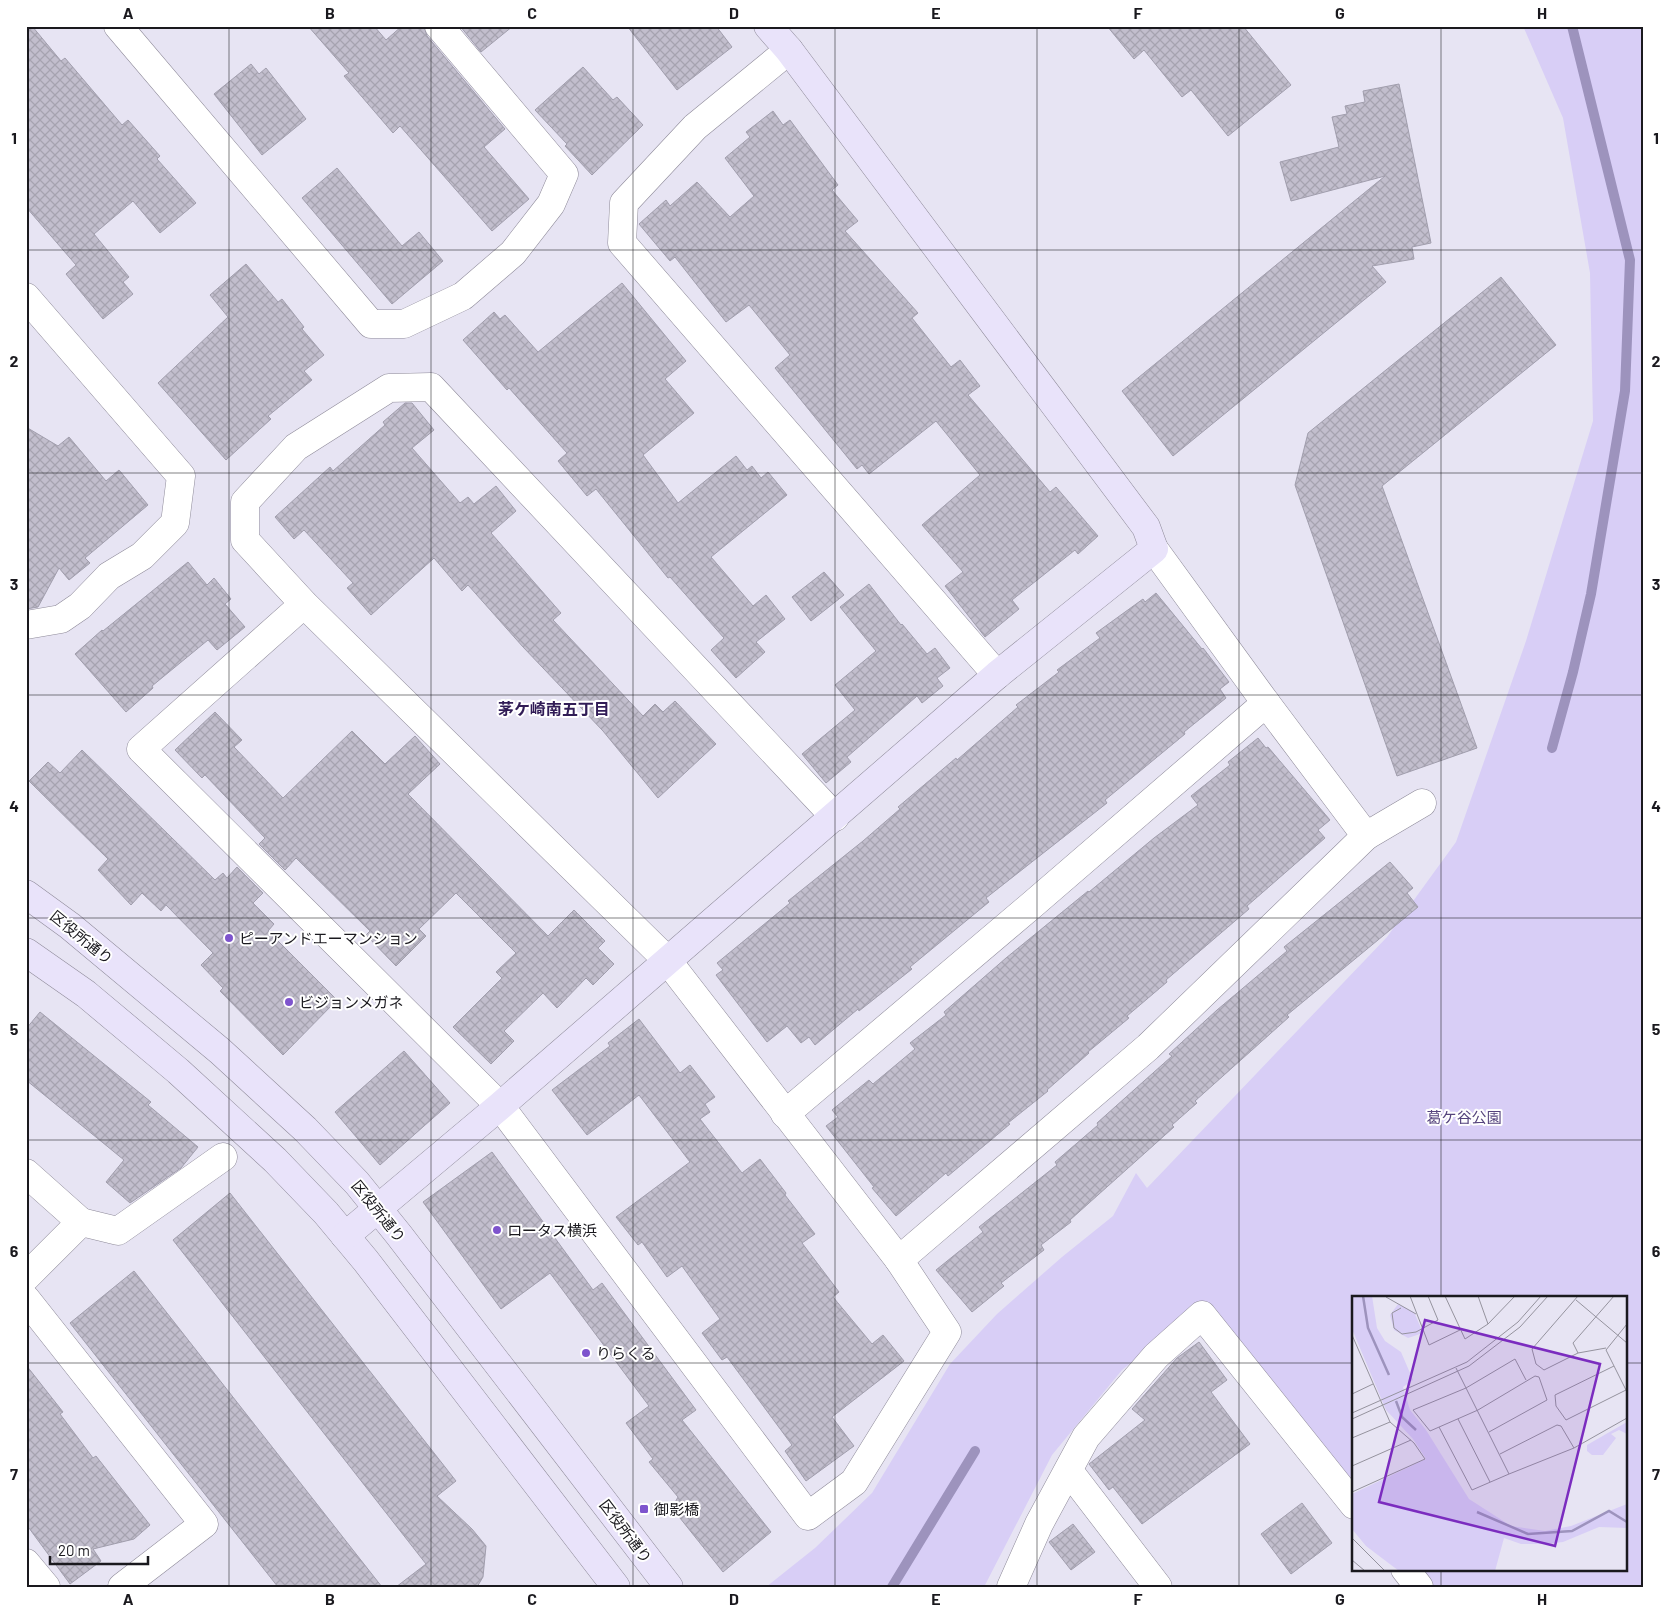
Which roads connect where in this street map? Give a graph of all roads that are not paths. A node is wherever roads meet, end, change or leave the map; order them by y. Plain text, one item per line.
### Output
1 (118, 26) edge
2 (439, 26) edge
3 (768, 26) edge
4 (789, 50) junction
5 (26, 297) edge
6 (1154, 549) junction
7 (304, 604) junction
8 (26, 625) edge
9 (997, 675) junction
10 (1266, 703) junction
11 (1422, 803) dead end
12 (835, 817) junction
13 (1366, 836) junction
14 (26, 894) edge
15 (26, 952) edge
16 (667, 960) junction
17 (500, 1106) junction
18 (786, 1114) junction
19 (223, 1157) dead end
20 (26, 1173) edge
21 (378, 1208) junction
22 (81, 1222) junction
23 (345, 1236) junction
24 (899, 1260) junction
25 (26, 1277) edge
26 (26, 1299) edge
27 (1069, 1470) junction
28 (1352, 1502) edge
29 (26, 1563) edge
30 (1406, 1570) edge
31 (46, 1587) edge
32 (122, 1587) edge
33 (616, 1587) edge
34 (669, 1587) edge
35 (1012, 1587) edge
36 (1158, 1587) edge
37 (1419, 1587) edge

1 - 2 street
3 - 4 street
4 - 6 street
4 - 9 street
5 - 8 street
6 - 9 street
6 - 10 street
7 - 12 street
7 - 16 street
7 - 17 street
9 - 12 street
10 - 13 street
10 - 18 street
11 - 13 street
12 - 16 street
13 - 24 street
14 - 21 street, 区役所通り
15 - 23 street
16 - 17 street
16 - 18 street
17 - 21 street
17 - 24 street
18 - 24 street
19 - 22 street
20 - 22 street
21 - 23 street
21 - 34 street, 区役所通り
22 - 25 street
23 - 33 street
26 - 32 street
27 - 28 street
27 - 35 street
27 - 36 street
29 - 31 street
30 - 37 street

